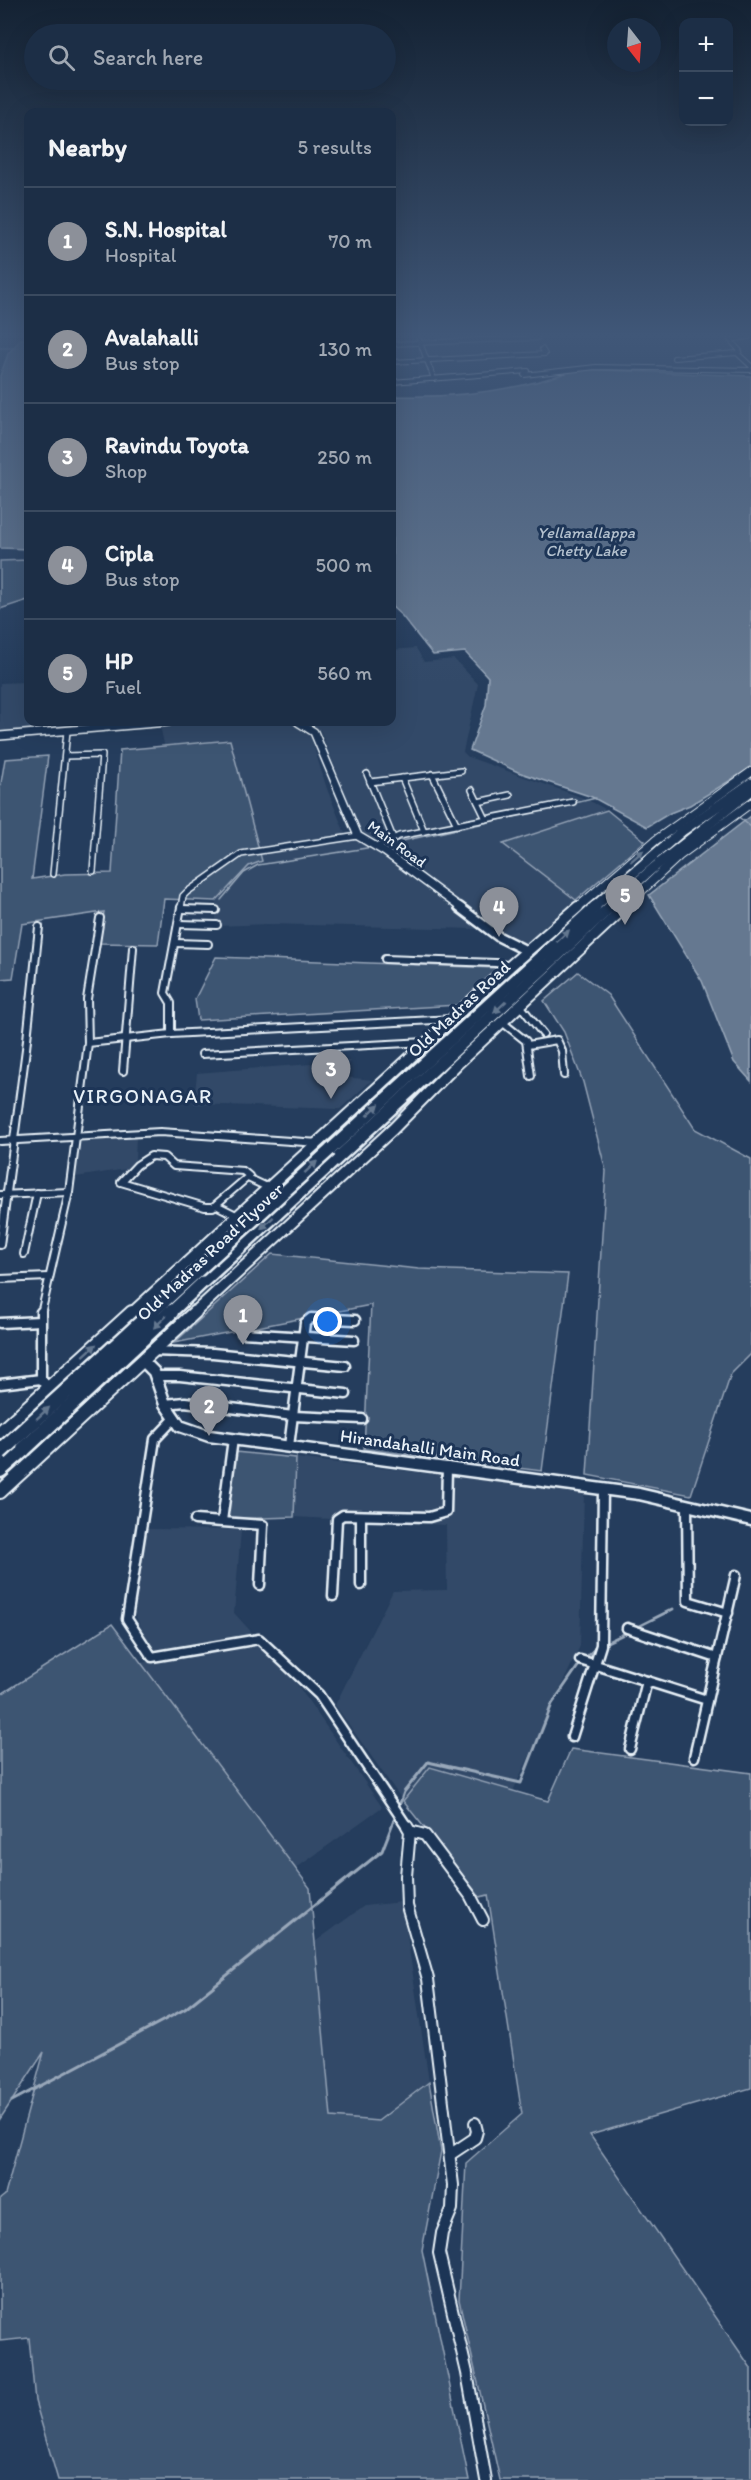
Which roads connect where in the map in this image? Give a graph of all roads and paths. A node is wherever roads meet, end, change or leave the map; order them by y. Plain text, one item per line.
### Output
1 (123, 726) edge
2 (304, 726) edge
3 (67, 731) junction
4 (0, 736) edge
5 (65, 756) junction
6 (461, 771) dead end
7 (367, 774) dead end
8 (432, 774) junction
9 (750, 776) edge
10 (402, 778) junction
11 (370, 782) junction
12 (472, 790) dead end
13 (751, 791) edge
14 (510, 795) dead end
15 (478, 802) junction
16 (573, 802) dead end
17 (751, 803) edge
18 (486, 819) junction
19 (457, 825) junction
20 (424, 831) junction
21 (358, 836) junction
22 (393, 838) junction
23 (376, 847) junction
24 (93, 871) dead end
25 (53, 874) dead end
26 (182, 909) junction
27 (216, 910) dead end
28 (100, 918) dead end
29 (177, 924) junction
30 (217, 925) dead end
31 (39, 927) dead end
32 (175, 943) junction
33 (208, 944) dead end
34 (133, 948) dead end
35 (527, 951) junction
36 (385, 959) dead end
37 (510, 966) junction
38 (520, 1005) junction
39 (454, 1018) junction
40 (502, 1022) junction
41 (171, 1034) junction
42 (543, 1034) dead end
43 (124, 1040) junction
44 (429, 1042) junction
45 (88, 1043) junction
46 (528, 1045) junction
47 (202, 1054) dead end
48 (444, 1060) junction
49 (456, 1065) junction
50 (123, 1071) dead end
51 (564, 1075) dead end
52 (531, 1076) dead end
53 (76, 1135) junction
54 (14, 1140) junction
55 (0, 1141) edge
56 (330, 1149) junction
57 (248, 1178) junction
58 (269, 1188) junction
59 (69, 1192) junction
60 (37, 1193) junction
61 (4, 1194) edge
62 (216, 1205) junction
63 (238, 1216) junction
64 (0, 1245) edge
65 (24, 1254) dead end
66 (48, 1276) junction
67 (0, 1279) edge
68 (355, 1320) dead end
69 (40, 1321) junction
70 (0, 1323) edge
71 (242, 1333) dead end
72 (304, 1338) junction
73 (354, 1340) dead end
74 (153, 1351) junction
75 (142, 1361) junction
76 (300, 1362) junction
77 (345, 1366) dead end
78 (155, 1376) junction
79 (45, 1383) junction
80 (0, 1384) edge
81 (297, 1390) junction
82 (346, 1394) dead end
83 (165, 1404) junction
84 (86, 1412) junction
85 (293, 1416) junction
86 (175, 1418) junction
87 (14, 1419) junction
88 (362, 1419) dead end
89 (0, 1421) edge
90 (0, 1432) edge
91 (233, 1439) junction
92 (289, 1446) junction
93 (0, 1452) edge
94 (447, 1467) junction
95 (0, 1470) edge
96 (603, 1489) junction
97 (0, 1492) edge
98 (687, 1505) junction
99 (361, 1516) junction
100 (195, 1520) dead end
101 (751, 1520) edge
102 (222, 1521) junction
103 (736, 1575) dead end
104 (260, 1585) dead end
105 (361, 1585) dead end
106 (333, 1596) dead end
107 (728, 1612) junction
108 (627, 1628) dead end
109 (717, 1658) junction
110 (580, 1660) dead end
111 (596, 1665) junction
112 (647, 1681) junction
113 (707, 1700) junction
114 (572, 1737) dead end
115 (630, 1749) dead end
116 (694, 1758) dead end
117 (410, 1830) junction
118 (483, 1920) dead end
119 (475, 2123) dead end
120 (451, 2154) junction
121 (486, 2480) edge

1 - 3 street
2 - 21 street, Main Road
3 - 4 street
3 - 5 street
5 - 24 street
5 - 25 street
6 - 8 street
7 - 11 street
8 - 10 street
8 - 19 street
35 -> 9 main road
56 -> 9 highway, Old Madras Road
10 - 11 street
10 - 20 street
11 - 22 street
12 - 15 street
13 -> 48 highway, Old Madras Road
14 - 15 street
15 - 18 street
16 - 18 street
17 - 38 main road
18 - 19 street
19 - 20 street
20 - 22 street
21 - 23 street, Main Road
21 - 26 street
22 - 23 street
23 - 35 street, Main Road
26 - 27 street
26 - 29 street
28 - 45 street
29 - 30 street
29 - 32 street
31 - 54 street
32 - 33 street
32 - 41 street
34 - 43 street
35 - 37 main road
36 - 37 street
37 - 39 main road
38 - 40 main road
38 - 42 street
39 - 41 street
39 - 44 main road
40 - 46 street
40 - 49 main road
41 - 43 street
43 - 45 street
43 - 50 street
44 - 47 street
44 - 56 main road
45 - 53 street
46 - 51 street
46 - 52 street
48 - 49 highway
48 - 56 highway, Old Madras Road Flyover
49 - 74 main road
53 - 54 street
53 - 56 street
53 - 59 street
54 - 55 street
54 - 61 street
56 - 58 main road
93 -> 56 highway, Old Madras Road Flyover, bridge
56 -> 95 highway, Old Madras Road Flyover, bridge
57 - 58 street
57 - 62 street
57 - 62 street
58 - 63 main road
59 - 60 street
59 - 66 street
60 - 61 street
60 - 65 street
61 - 64 street
62 - 63 street
79 -> 63 main road
66 - 67 street
66 - 69 street
68 - 72 street
69 - 70 street
69 - 79 street
71 - 72 street
72 - 73 street
72 - 76 street
74 - 75 main road
74 - 76 street
75 - 78 street, Hirandahalli Main Road
75 - 84 main road
76 - 77 street
76 - 81 street
78 - 81 street
78 - 83 street, Hirandahalli Main Road
79 - 80 street
79 - 84 street
79 - 87 main road
81 - 82 street
81 - 85 street
83 - 85 street
83 - 86 street, Hirandahalli Main Road
84 - 97 main road
85 - 88 street
85 - 92 street
86 - 91 street, Hirandahalli Main Road
86 - 117 street
87 - 89 street
87 - 90 main road
91 - 92 street, Hirandahalli Main Road
91 - 102 street
92 - 94 street, Hirandahalli Main Road
94 - 96 street, Hirandahalli Main Road
94 - 99 street
96 - 98 street, Hirandahalli Main Road
96 - 111 street
98 - 101 street, Hirandahalli Main Road
98 - 107 street
99 - 105 street
99 - 106 street
100 - 102 street
102 - 104 street
103 - 107 street
107 - 109 street
108 - 109 street
109 - 113 street
110 - 111 street
111 - 112 street
111 - 114 street
112 - 113 street
112 - 115 street
113 - 116 street
117 - 118 street
117 - 120 street
119 - 120 street
120 - 121 street

